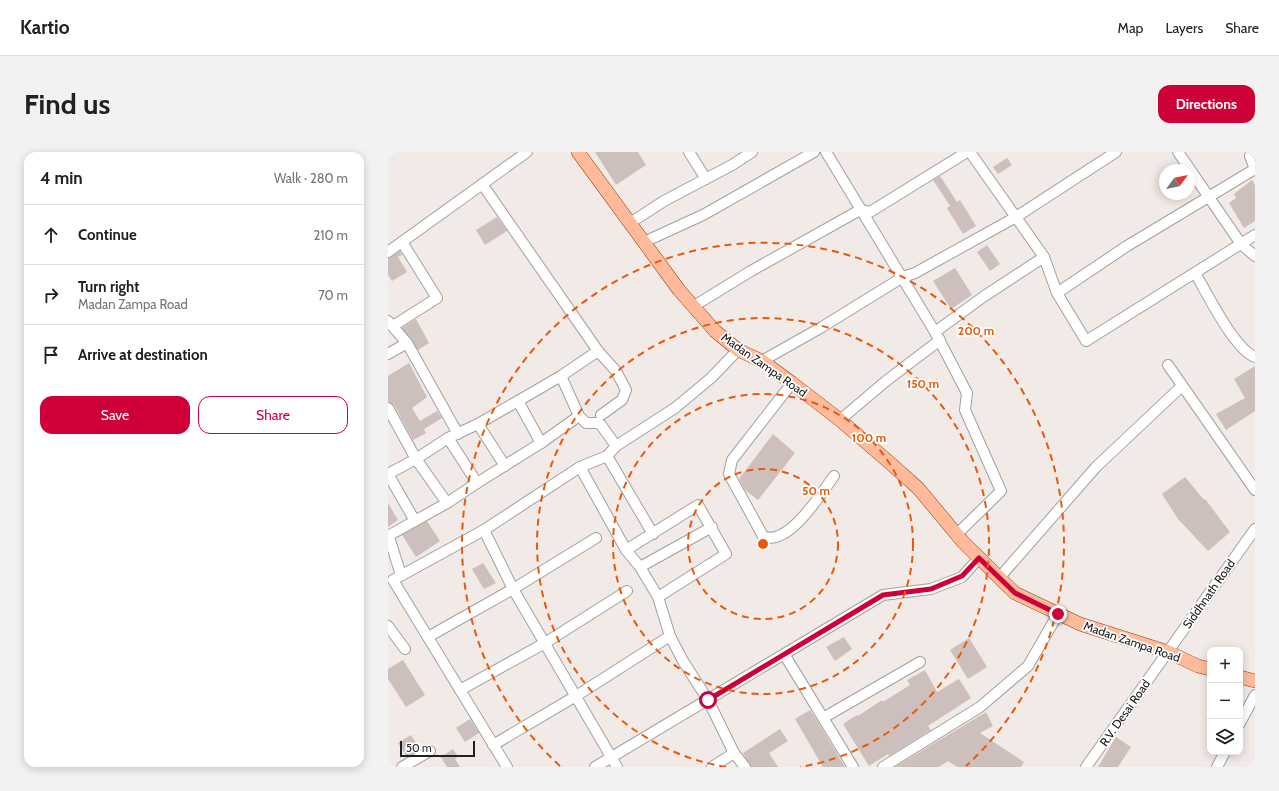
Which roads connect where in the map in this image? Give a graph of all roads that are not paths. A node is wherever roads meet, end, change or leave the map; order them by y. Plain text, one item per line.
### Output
1 (527, 152) edge
2 (578, 152) edge
3 (690, 152) edge
4 (752, 152) edge
5 (814, 152) edge
6 (826, 152) edge
7 (968, 152) edge
8 (1116, 152) edge
9 (1178, 152) edge
10 (1254, 152) edge
11 (706, 179) junction
12 (482, 184) junction
13 (1209, 197) junction
14 (860, 210) junction
15 (1016, 216) junction
16 (630, 223) junction
17 (1255, 235) edge
18 (402, 242) junction
19 (644, 242) junction
20 (1241, 244) junction
21 (388, 252) edge
22 (1255, 256) edge
23 (1044, 257) junction
24 (1195, 273) junction
25 (902, 277) junction
26 (1057, 293) junction
27 (694, 306) junction
28 (390, 323) edge
29 (938, 336) junction
30 (407, 343) junction
31 (738, 350) junction
32 (598, 351) junction
33 (388, 354) edge
34 (1255, 357) edge
35 (762, 361) junction
36 (1168, 365) dead end
37 (561, 376) junction
38 (792, 383) junction
39 (1182, 386) junction
40 (518, 401) junction
41 (388, 408) edge
42 (601, 415) dead end
43 (579, 416) junction
44 (840, 420) junction
45 (478, 424) junction
46 (453, 436) junction
47 (541, 443) junction
48 (616, 446) junction
49 (607, 456) junction
50 (416, 459) junction
51 (505, 466) junction
52 (580, 467) junction
53 (388, 474) edge
54 (834, 476) dead end
55 (477, 482) junction
56 (1255, 490) edge
57 (447, 503) junction
58 (415, 521) junction
59 (712, 527) junction
60 (1255, 529) edge
61 (484, 530) junction
62 (653, 534) junction
63 (957, 534) junction
64 (388, 537) edge
65 (596, 538) dead end
66 (626, 550) junction
67 (979, 558) junction
68 (640, 567) junction
69 (401, 575) junction
70 (999, 578) junction
71 (513, 589) junction
72 (627, 591) dead end
73 (658, 597) junction
74 (1058, 614) junction
75 (388, 626) edge
76 (670, 636) junction
77 (428, 637) junction
78 (545, 643) junction
79 (405, 650) dead end
80 (784, 654) junction
81 (1166, 656) junction
82 (920, 662) dead end
83 (1207, 668) edge
84 (1243, 678) edge
85 (1255, 680) edge
86 (460, 690) junction
87 (1255, 695) edge
88 (576, 696) junction
89 (708, 700) junction
90 (824, 718) junction
91 (1242, 719) edge
92 (493, 745) junction
93 (430, 751) dead end
94 (734, 753) junction
95 (1223, 755) edge
96 (611, 757) junction
97 (402, 767) edge
98 (507, 767) edge
99 (595, 767) edge
100 (618, 767) edge
101 (712, 767) edge
102 (745, 767) edge
103 (853, 767) edge
104 (883, 767) edge
105 (1086, 767) edge
106 (1217, 767) edge

1 - 12 street
2 - 16 main road, Madan Zampa Road
3 - 11 street
4 - 11 street
5 - 19 street
6 - 14 street
7 - 14 street
7 - 15 street
8 - 15 street
9 - 13 street
10 - 13 street
11 - 16 street
12 - 18 street
12 - 32 street
13 - 20 street
13 - 26 street
14 - 25 street
14 - 27 street
15 - 23 street
15 - 25 street
16 - 19 main road, Madan Zampa Road
17 - 20 street
18 - 21 street
18 - 28 street
19 - 27 main road, Madan Zampa Road
20 - 22 street
20 - 24 street
23 - 26 street
23 - 29 street
24 - 26 street
24 - 34 street
25 - 29 street
25 - 35 street
27 - 31 main road, Madan Zampa Road
28 - 30 street
29 - 44 street
29 - 63 street
30 - 33 street
30 - 46 street
31 - 35 main road, Madan Zampa Road
31 - 48 street
32 - 37 street
32 - 42 street
35 - 38 main road, Madan Zampa Road
36 - 39 street
37 - 40 street
37 - 43 street
38 - 44 main road, Madan Zampa Road
38 - 54 street
39 - 56 street
39 - 70 street
40 - 45 street
40 - 47 street
41 - 50 street
43 - 47 street
43 - 48 street
44 - 63 main road, Madan Zampa Road
45 - 46 street
45 - 51 street
46 - 50 street
46 - 55 street
47 - 51 street
48 - 49 street
49 - 52 street
49 - 62 street
50 - 53 street
50 - 57 street
51 - 55 street
52 - 61 street
52 - 66 street
53 - 58 street
55 - 57 street
57 - 58 street
58 - 64 street
59 - 62 street
59 - 68 street
59 - 73 street
60 - 81 street, Siddhnath Road
61 - 69 street
61 - 71 street
62 - 66 street
63 - 67 main road, Madan Zampa Road
64 - 69 street
65 - 71 street
66 - 68 street
67 - 70 main road, Madan Zampa Road
67 - 80 street
68 - 73 street
69 - 77 street
70 - 74 main road, Madan Zampa Road
71 - 77 street
71 - 78 street
72 - 78 street
73 - 76 street
74 - 81 main road, Madan Zampa Road
74 - 104 street
75 - 79 street
76 - 88 street
76 - 89 street
77 - 86 street
78 - 86 street
78 - 88 street
80 - 89 street
80 - 90 street
81 - 83 main road, Madan Zampa Road
81 - 105 street, R.V. Desai Road
82 - 90 street
84 - 85 main road
86 - 92 street
87 - 91 street
88 - 92 street
88 - 96 street
89 - 94 street
89 - 96 street
90 - 103 street
92 - 98 street
93 - 97 street
94 - 101 street
94 - 102 street
95 - 106 street
96 - 99 street
96 - 100 street

